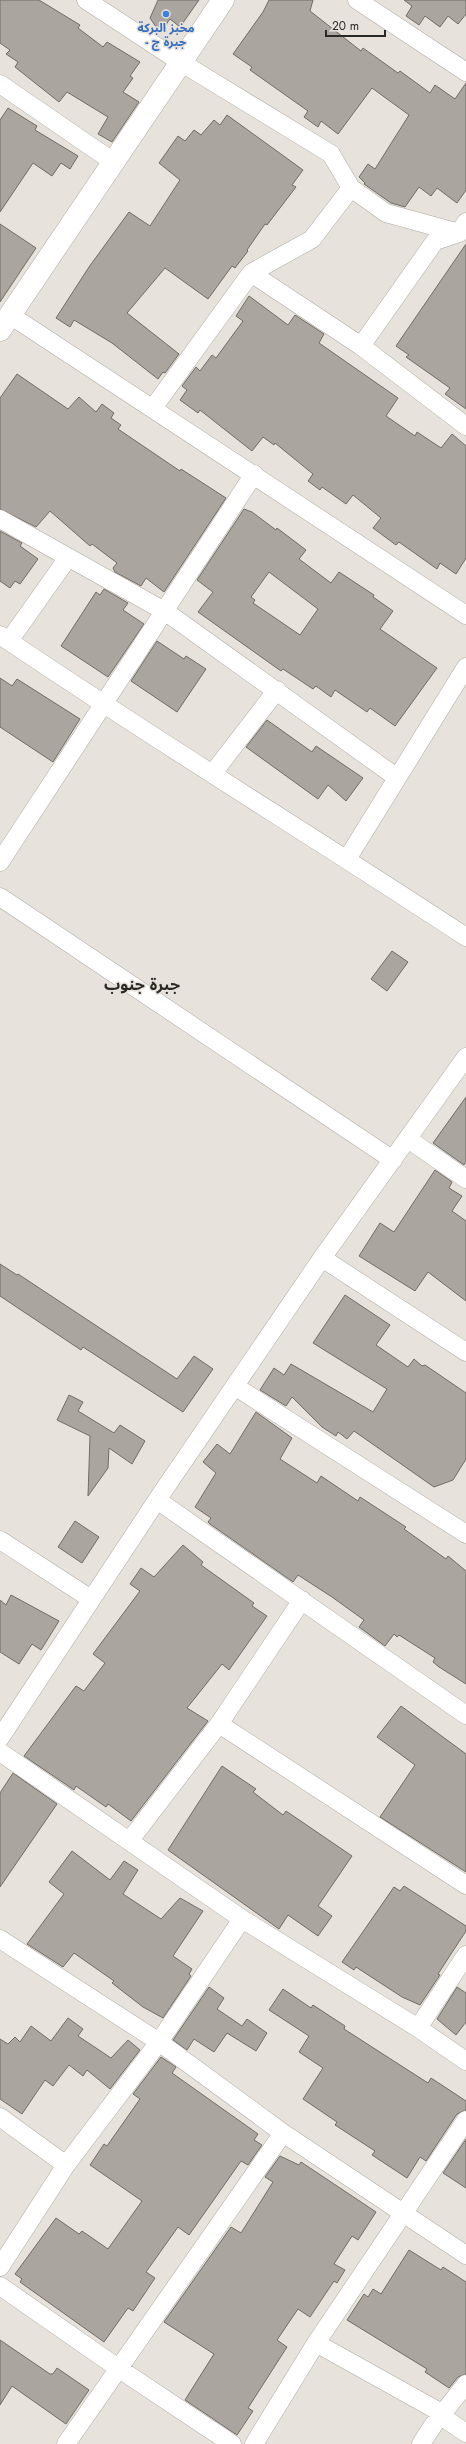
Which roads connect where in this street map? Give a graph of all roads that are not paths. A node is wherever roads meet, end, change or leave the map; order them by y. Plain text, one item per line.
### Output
1 (86, 0) edge
2 (223, 0) edge
3 (357, 0) edge
4 (182, 63) junction
5 (466, 72) edge
6 (0, 84) edge
7 (115, 163) junction
8 (351, 188) junction
9 (462, 228) edge
10 (251, 273) junction
11 (5, 323) edge
12 (361, 346) junction
13 (153, 408) junction
14 (466, 426) edge
15 (254, 474) junction
16 (0, 519) edge
17 (67, 559) junction
18 (166, 612) junction
19 (466, 615) edge
20 (5, 638) edge
21 (466, 667) edge
22 (277, 690) junction
23 (104, 706) junction
24 (213, 773) junction
25 (396, 777) junction
26 (347, 859) junction
27 (0, 862) edge
28 (0, 897) edge
29 (466, 937) edge
30 (466, 1057) edge
31 (408, 1139) junction
32 (392, 1160) junction
33 (466, 1179) edge
34 (322, 1258) junction
35 (466, 1352) edge
36 (236, 1387) junction
37 (157, 1500) junction
38 (466, 1534) edge
39 (0, 1540) edge
40 (91, 1599) junction
41 (302, 1600) junction
42 (466, 1715) edge
43 (219, 1724) junction
44 (0, 1738) edge
45 (0, 1752) edge
46 (130, 1840) junction
47 (466, 1886) edge
48 (242, 1919) junction
49 (0, 1939) edge
50 (466, 1955) edge
51 (418, 2028) junction
52 (159, 2042) junction
53 (466, 2062) edge
54 (0, 2118) edge
55 (466, 2120) edge
56 (283, 2133) junction
57 (66, 2165) junction
58 (404, 2212) junction
59 (466, 2255) edge
60 (0, 2267) edge
61 (0, 2286) edge
62 (316, 2343) junction
63 (118, 2368) junction
64 (466, 2384) edge
65 (441, 2416) junction
66 (466, 2432) edge
67 (66, 2444) edge
68 (232, 2444) edge
69 (254, 2444) edge
70 (421, 2444) edge

1 - 4 street
2 - 4 street
3 - 5 street
4 - 7 street
4 - 8 street
6 - 7 street
7 - 11 street
8 - 9 street
8 - 10 street
9 - 12 street
10 - 12 street
10 - 13 street
11 - 13 street
12 - 14 street
13 - 15 street
15 - 18 street
15 - 19 street
16 - 17 street
17 - 18 street
17 - 20 street
18 - 22 street
18 - 23 street
20 - 23 street
21 - 25 street
22 - 24 street
22 - 25 street
23 - 24 street
23 - 27 street
24 - 26 street
25 - 26 street
26 - 29 street
28 - 32 street
30 - 31 street
31 - 32 street
31 - 33 street
32 - 34 street
34 - 35 street
34 - 36 street
36 - 37 street
36 - 38 street
37 - 40 street
37 - 41 street
39 - 40 street
40 - 44 street
41 - 42 street
41 - 43 street
43 - 46 street
43 - 47 street
45 - 46 street
46 - 48 street
48 - 51 street
48 - 52 street
49 - 52 street
50 - 51 street
51 - 53 street
52 - 56 street
52 - 57 street
54 - 57 street
55 - 58 street
56 - 58 street
56 - 63 street
57 - 60 street
58 - 59 street
58 - 62 street
61 - 63 street
62 - 65 street
62 - 69 street
63 - 67 street
63 - 68 street
64 - 65 street
65 - 66 street
65 - 70 street

